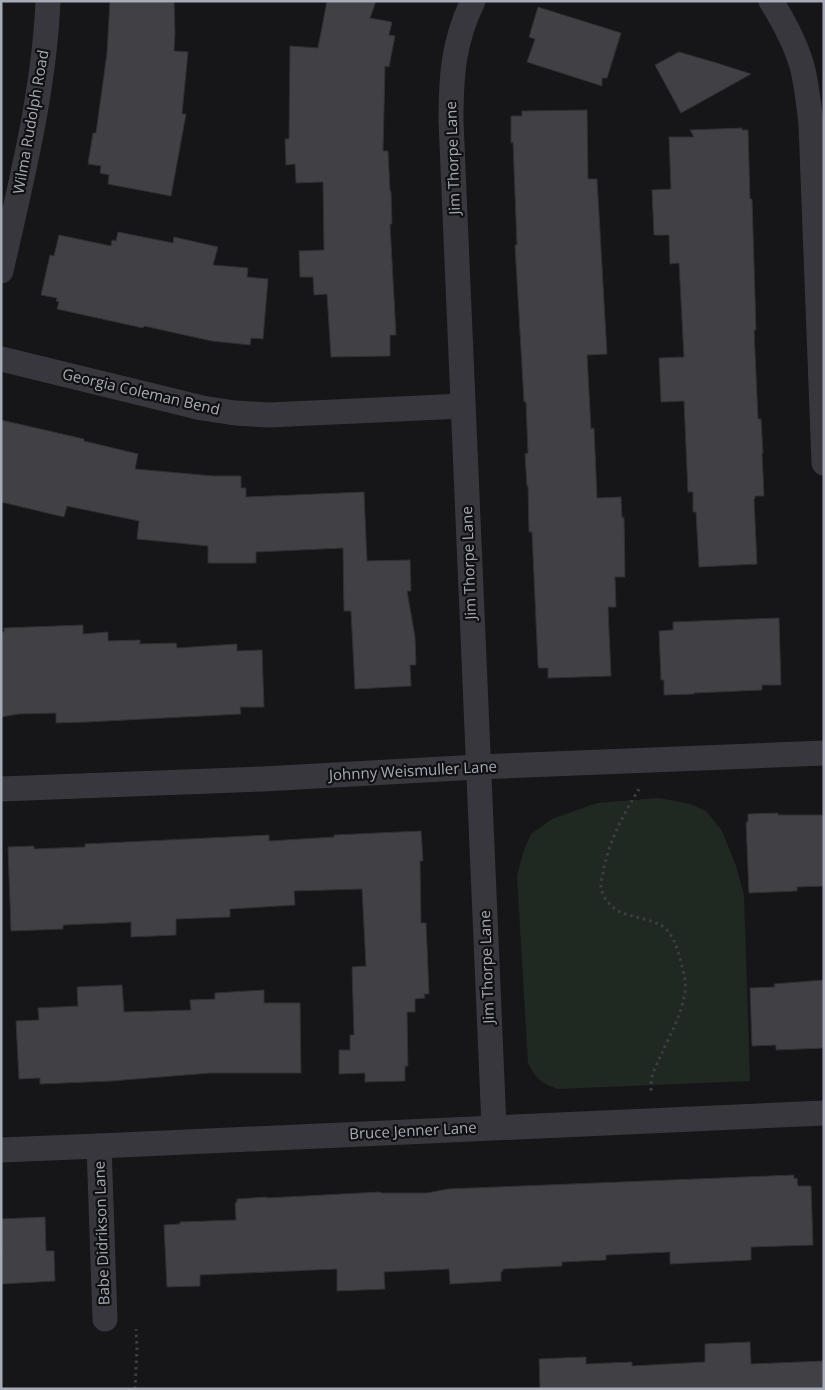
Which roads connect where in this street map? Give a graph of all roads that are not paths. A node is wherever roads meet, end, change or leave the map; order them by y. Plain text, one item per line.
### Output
1 (48, 1) edge
2 (473, 1) edge
3 (771, 1) edge
4 (1, 271) edge
5 (1, 359) edge
6 (822, 391) edge
7 (463, 406) junction
8 (824, 463) edge
9 (824, 753) edge
10 (478, 767) junction
11 (1, 789) edge
12 (824, 1113) edge
13 (494, 1127) junction
14 (99, 1146) junction
15 (1, 1150) edge
16 (105, 1319) dead end

1 - 4 street, Wilma Rudolph Road
2 - 7 street, Jim Thorpe Lane
3 - 6 street
5 - 7 street, Georgia Coleman Bend
6 - 8 street
7 - 10 street, Jim Thorpe Lane
9 - 10 street, Johnny Weismuller Lane
10 - 11 street, Johnny Weismuller Lane
10 - 13 street, Jim Thorpe Lane
12 - 13 street, Bruce Jenner Lane
13 - 14 street, Bruce Jenner Lane
14 - 15 street, Bruce Jenner Lane
14 - 16 street, Babe Didrikson Lane

